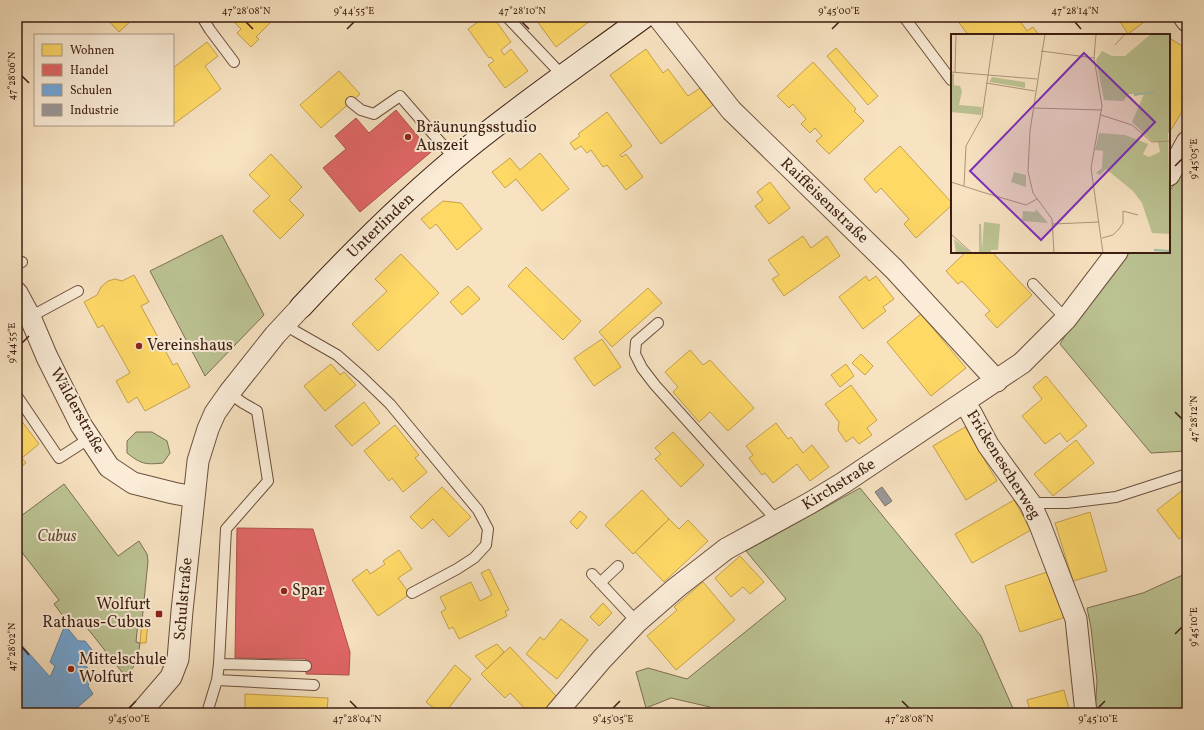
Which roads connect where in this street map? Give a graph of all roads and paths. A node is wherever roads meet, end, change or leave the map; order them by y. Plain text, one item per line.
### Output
1 (202, 17) edge
2 (507, 17) edge
3 (644, 17) edge
4 (658, 17) edge
5 (904, 17) edge
6 (1184, 17) edge
7 (1187, 21) edge
8 (234, 62) dead end
9 (563, 76) junction
10 (951, 79) edge
11 (351, 102) dead end
12 (1187, 142) edge
13 (455, 159) junction
14 (1170, 173) edge
15 (1116, 253) edge
16 (1033, 284) dead end
17 (78, 292) dead end
18 (17, 293) edge
19 (300, 306) joint
20 (30, 317) junction
21 (1066, 319) junction
22 (285, 323) junction
23 (658, 323) dead end
24 (997, 381) junction
25 (229, 393) junction
26 (17, 396) edge
27 (964, 402) junction
28 (90, 438) junction
29 (1187, 474) edge
30 (194, 497) junction
31 (1030, 503) junction
32 (775, 522) junction
33 (618, 566) dead end
34 (592, 574) dead end
35 (600, 583) junction
36 (412, 593) dead end
37 (638, 622) junction
38 (219, 664) junction
39 (306, 666) dead end
40 (217, 680) junction
41 (314, 685) dead end
42 (144, 712) edge
43 (207, 713) edge
44 (556, 713) edge
45 (1086, 713) edge

1 - 8 lane
2 - 9 lane
3 - 9 main road, Unterlinden
4 - 24 street, Raiffeisenstraße
5 - 10 lane
6 - 7 street
9 - 13 main road, Unterlinden
11 - 13 lane
12 - 14 street
13 - 19 main road, Unterlinden
15 - 21 street, Kirchstraße
16 - 21 lane
17 - 20 lane
18 - 20 street, Wälderstraße
19 - 22 street, Unterlinden
20 - 28 street, Wälderstraße
21 - 24 street, Kirchstraße
22 - 25 street, Unterlinden
22 - 36 lane
23 - 32 lane
24 - 27 street, Kirchstraße
25 - 30 street, Unterlinden
25 - 38 lane
26 - 28 lane
27 - 31 street, Frickenescherweg
27 - 32 street, Kirchstraße
28 - 30 street, Wälderstraße
29 - 31 lane
30 - 42 street, Schulstraße
31 - 45 street, Frickenescherweg
32 - 37 street, Kirchstraße
33 - 35 lane
34 - 35 lane
35 - 37 lane
37 - 44 street, Kirchstraße
38 - 39 lane
38 - 40 lane
40 - 41 lane
40 - 43 lane

